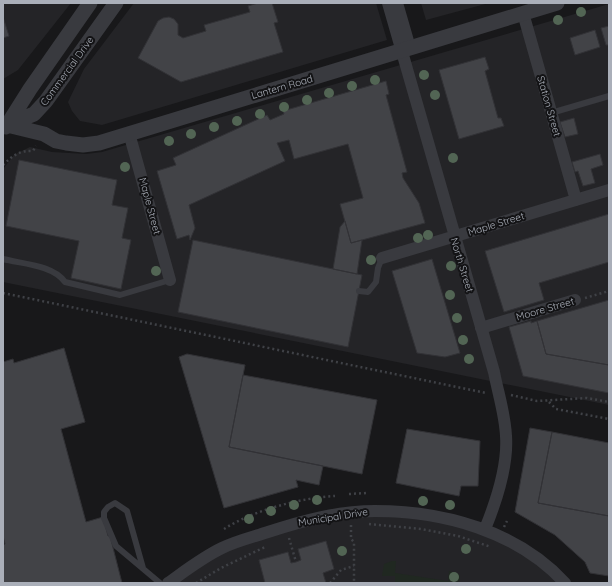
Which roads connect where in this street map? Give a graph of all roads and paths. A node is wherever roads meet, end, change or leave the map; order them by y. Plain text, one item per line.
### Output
1 (90, 3) edge
2 (116, 3) edge
3 (388, 3) edge
4 (397, 3) edge
5 (557, 3) edge
6 (522, 13) junction
7 (406, 50) junction
8 (609, 96) edge
9 (551, 113) junction
10 (4, 126) edge
11 (129, 133) junction
12 (36, 146) dead end
13 (3, 165) edge
14 (609, 190) edge
15 (576, 200) junction
16 (454, 236) junction
17 (382, 258) joint
18 (3, 259) edge
19 (170, 280) joint
20 (609, 290) edge
21 (359, 291) dead end
22 (3, 293) edge
23 (575, 300) joint
24 (481, 328) junction
25 (489, 393) dead end
26 (509, 395) dead end
27 (548, 402) junction
28 (609, 402) edge
29 (609, 419) edge
30 (367, 493) dead end
31 (349, 494) dead end
32 (335, 496) dead end
33 (357, 524) dead end
34 (365, 524) dead end
35 (345, 525) dead end
36 (351, 525) junction
37 (285, 526) junction
38 (224, 529) dead end
39 (485, 529) junction
40 (296, 538) dead end
41 (287, 540) junction
42 (271, 545) dead end
43 (487, 546) dead end
44 (296, 562) dead end
45 (354, 566) junction
46 (143, 568) junction
47 (160, 583) edge
48 (168, 583) edge
49 (196, 583) edge
50 (330, 583) edge
51 (354, 583) edge
52 (565, 583) edge

1 - 10 street, Commercial Drive
2 - 10 street, Commercial Drive
3 - 7 street, North Street
4 - 7 street, North Street
5 - 6 street, Lantern Road
6 - 7 street, Lantern Road
6 - 9 street, Station Street
7 - 11 street, Lantern Road
7 - 16 street, North Street
8 - 9 lane
9 - 15 street, Station Street
10 - 11 street, Lantern Road
11 - 19 street, Maple Street
12 - 13 path
14 - 15 street, Maple Street
15 - 16 street, Maple Street
16 - 17 street, Maple Street
16 - 24 street, North Street
17 - 21 lane, Maple Street
18 - 19 lane
20 - 23 path, Moore Street
22 - 25 path
23 - 24 street, Moore Street
24 - 39 street, North Street
26 - 27 path
27 - 28 path
27 - 29 path
30 - 31 path
32 - 38 path
33 - 36 path
34 - 43 path
35 - 36 path
36 - 45 path
37 - 39 street, Municipal Drive
37 - 41 path
37 - 48 street, Municipal Drive
39 - 52 street, Municipal Drive
40 - 41 path
41 - 44 path
42 - 49 path
45 - 50 path
45 - 51 path
46 - 46 lane
46 - 47 lane

